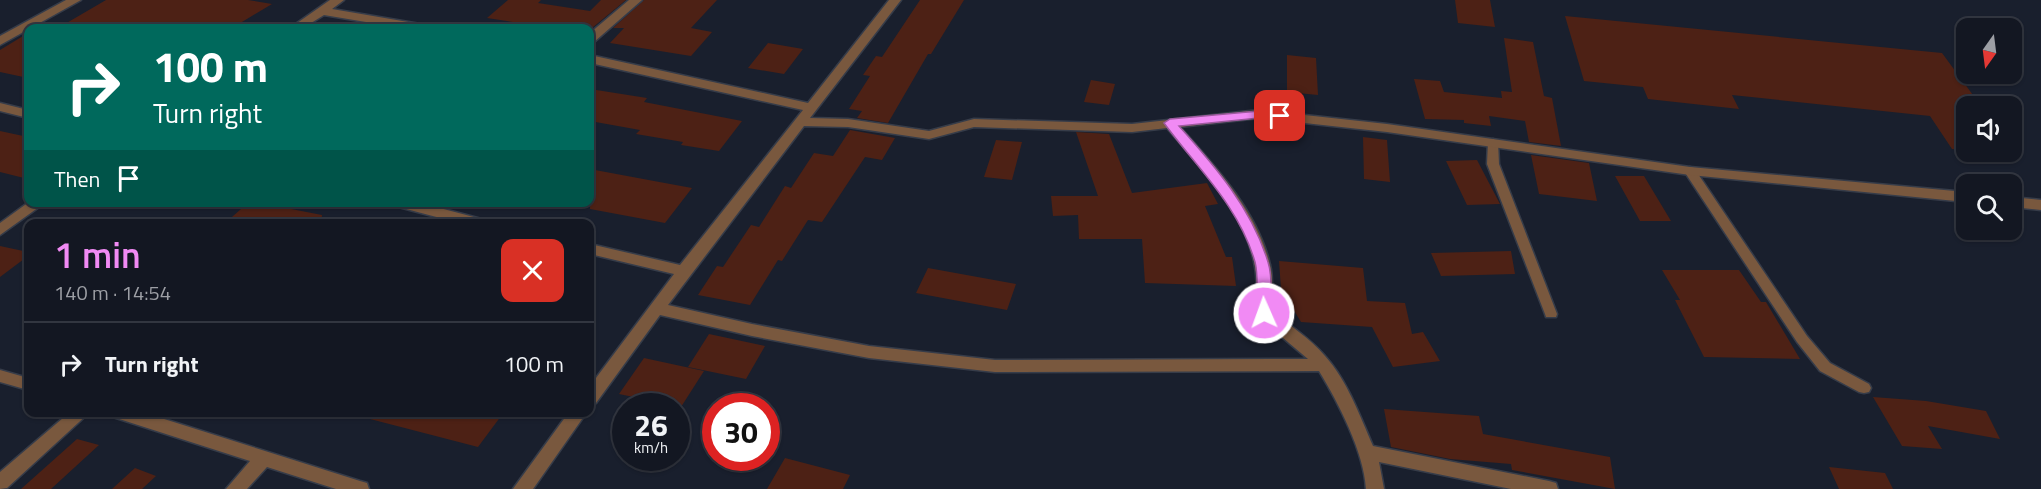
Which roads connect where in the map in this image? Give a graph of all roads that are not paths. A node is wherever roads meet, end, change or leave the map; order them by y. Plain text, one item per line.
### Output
1 (75, 0) edge
2 (338, 0) edge
3 (636, 0) edge
4 (895, 0) edge
5 (322, 11) junction
6 (31, 24) edge
7 (302, 24) edge
8 (397, 24) edge
9 (24, 28) edge
10 (594, 36) edge
11 (0, 41) edge
12 (594, 60) edge
13 (0, 107) edge
14 (813, 108) junction
15 (24, 113) edge
16 (802, 122) junction
17 (1170, 123) junction
18 (1493, 142) junction
19 (1690, 171) junction
20 (1956, 196) edge
21 (2022, 203) edge
22 (2041, 205) edge
23 (32, 207) edge
24 (416, 207) edge
25 (464, 219) edge
26 (0, 230) edge
27 (594, 250) edge
28 (684, 271) junction
29 (657, 308) junction
30 (1551, 314) dead end
31 (1323, 365) junction
32 (0, 376) edge
33 (24, 383) edge
34 (1864, 388) dead end
35 (594, 393) edge
36 (76, 417) edge
37 (135, 417) edge
38 (575, 417) edge
39 (1367, 452) junction
40 (265, 457) junction
41 (0, 483) edge
42 (235, 489) edge
43 (360, 489) edge
44 (522, 489) edge
45 (1375, 489) edge
46 (1549, 489) edge

1 - 6 street
2 - 5 street
3 - 10 street
4 - 14 street
5 - 7 street
5 - 8 street
9 - 11 street
12 - 14 street
13 - 15 street
14 - 16 street
16 - 17 street
16 - 28 street
17 - 18 street
17 - 31 street
18 - 19 street
18 - 30 lane
19 - 20 street
19 - 34 lane
21 - 22 street
23 - 26 street
24 - 25 street
27 - 28 street
28 - 29 street
29 - 31 street
29 - 35 street
31 - 39 street
32 - 33 street
36 - 41 street
37 - 40 street
38 - 44 street
39 - 45 street
39 - 46 street
40 - 42 street
40 - 43 street

